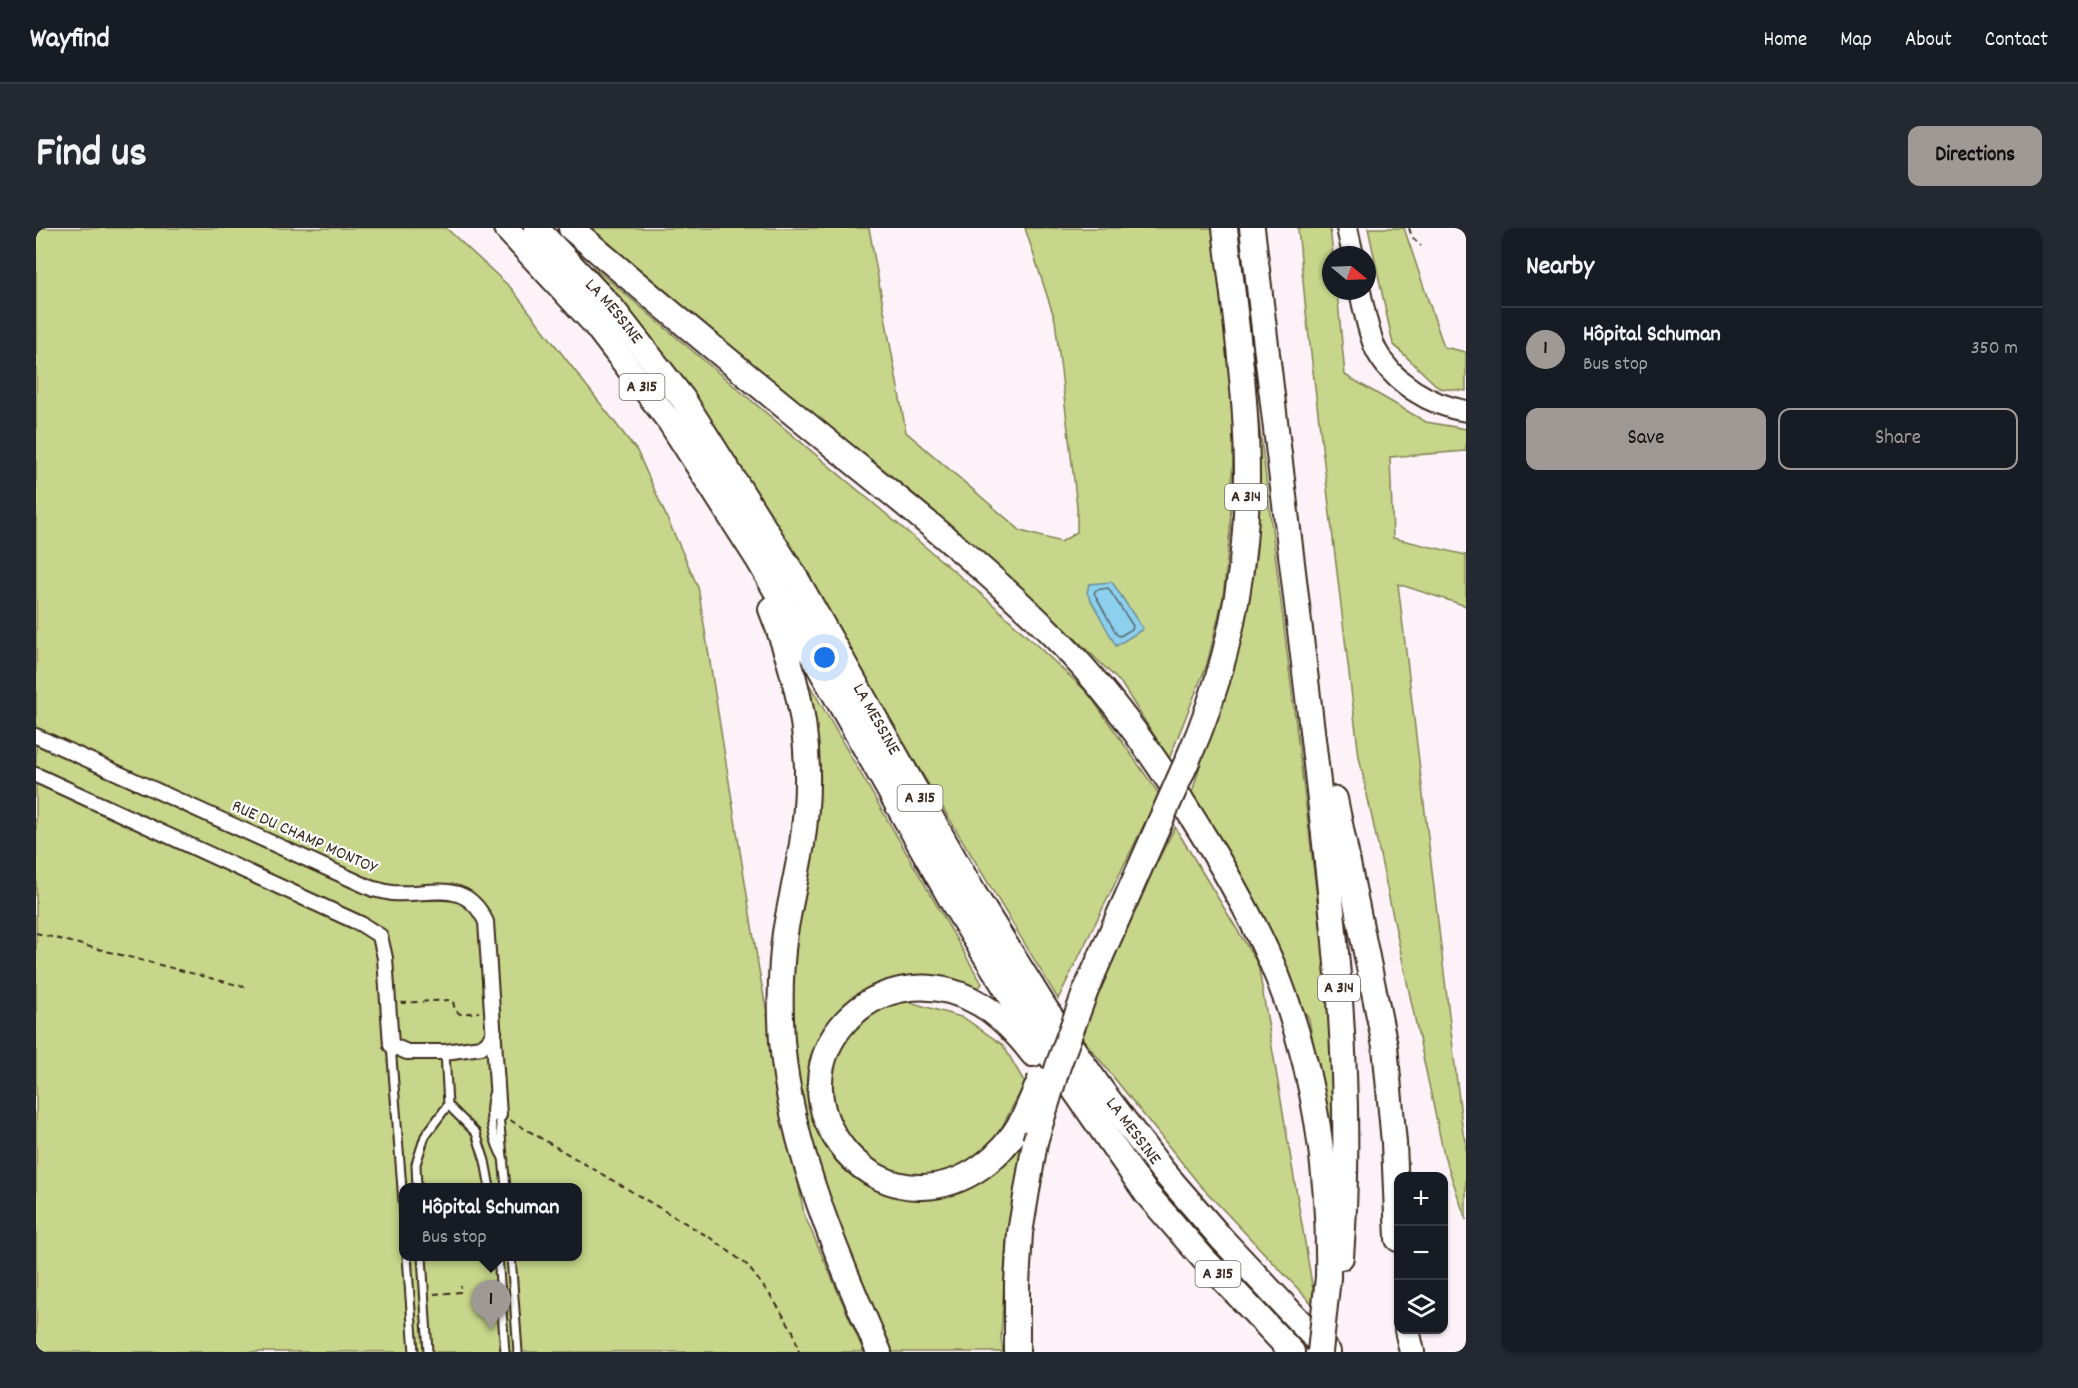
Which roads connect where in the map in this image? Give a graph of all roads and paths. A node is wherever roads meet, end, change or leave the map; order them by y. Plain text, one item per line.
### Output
1 (506, 228) edge
2 (536, 228) edge
3 (571, 228) edge
4 (1225, 228) edge
5 (1252, 228) edge
6 (1347, 228) edge
7 (1409, 228) edge
8 (1351, 246) edge
9 (1421, 246) dead end
10 (1362, 300) edge
11 (1466, 411) edge
12 (759, 561) junction
13 (1308, 693) junction
14 (36, 736) edge
15 (36, 775) edge
16 (36, 933) edge
17 (1083, 985) junction
18 (249, 988) dead end
19 (388, 1004) junction
20 (493, 1010) junction
21 (494, 1032) junction
22 (391, 1046) junction
23 (445, 1052) junction
24 (497, 1081) junction
25 (448, 1105) junction
26 (499, 1115) junction
27 (504, 1160) junction
28 (402, 1183) edge
29 (417, 1183) edge
30 (489, 1183) edge
31 (506, 1183) edge
32 (1146, 1192) junction
33 (1397, 1226) edge
34 (407, 1261) edge
35 (422, 1261) edge
36 (498, 1261) edge
37 (511, 1261) edge
38 (1333, 1281) junction
39 (461, 1286) dead end
40 (424, 1295) junction
41 (1408, 1334) edge
42 (414, 1352) edge
43 (428, 1352) edge
44 (505, 1352) edge
45 (518, 1352) edge
46 (799, 1352) edge
47 (879, 1352) edge
48 (1017, 1352) edge
49 (1292, 1352) edge
50 (1320, 1352) edge
51 (1329, 1352) edge
52 (1412, 1352) edge

1 - 12 highway, LA MESSINE / A 315
2 - 51 highway, LA MESSINE / A 315
3 - 38 highway
4 - 17 highway, A 314, bridge
5 - 13 highway, A 314
6 - 8 street
7 - 9 path
10 - 11 street
12 - 32 highway, LA MESSINE / A 315
12 - 47 highway
13 - 33 highway
13 - 38 highway, A 314
14 - 20 street, RUE DU CHAMP MONTOY
15 - 19 street
16 - 18 path
17 - 32 highway, bridge
17 - 48 highway, A 314, bridge
19 - 20 path
19 - 22 street
20 - 21 street, RUE DU CHAMP MONTOY
21 - 23 street
21 - 24 street, RUE DU CHAMP MONTOY
22 - 23 street
22 - 28 lane
23 - 25 lane
24 - 26 street, RUE DU CHAMP MONTOY
24 - 27 lane
25 - 29 lane
25 - 30 lane
26 - 27 lane
26 - 46 path
27 - 31 lane
32 - 49 highway, LA MESSINE / A 315
34 - 42 lane
35 - 40 lane
36 - 44 lane
37 - 45 lane
38 - 50 highway, bridge
38 - 51 highway, A 314
39 - 40 path
40 - 43 lane
41 - 52 highway

